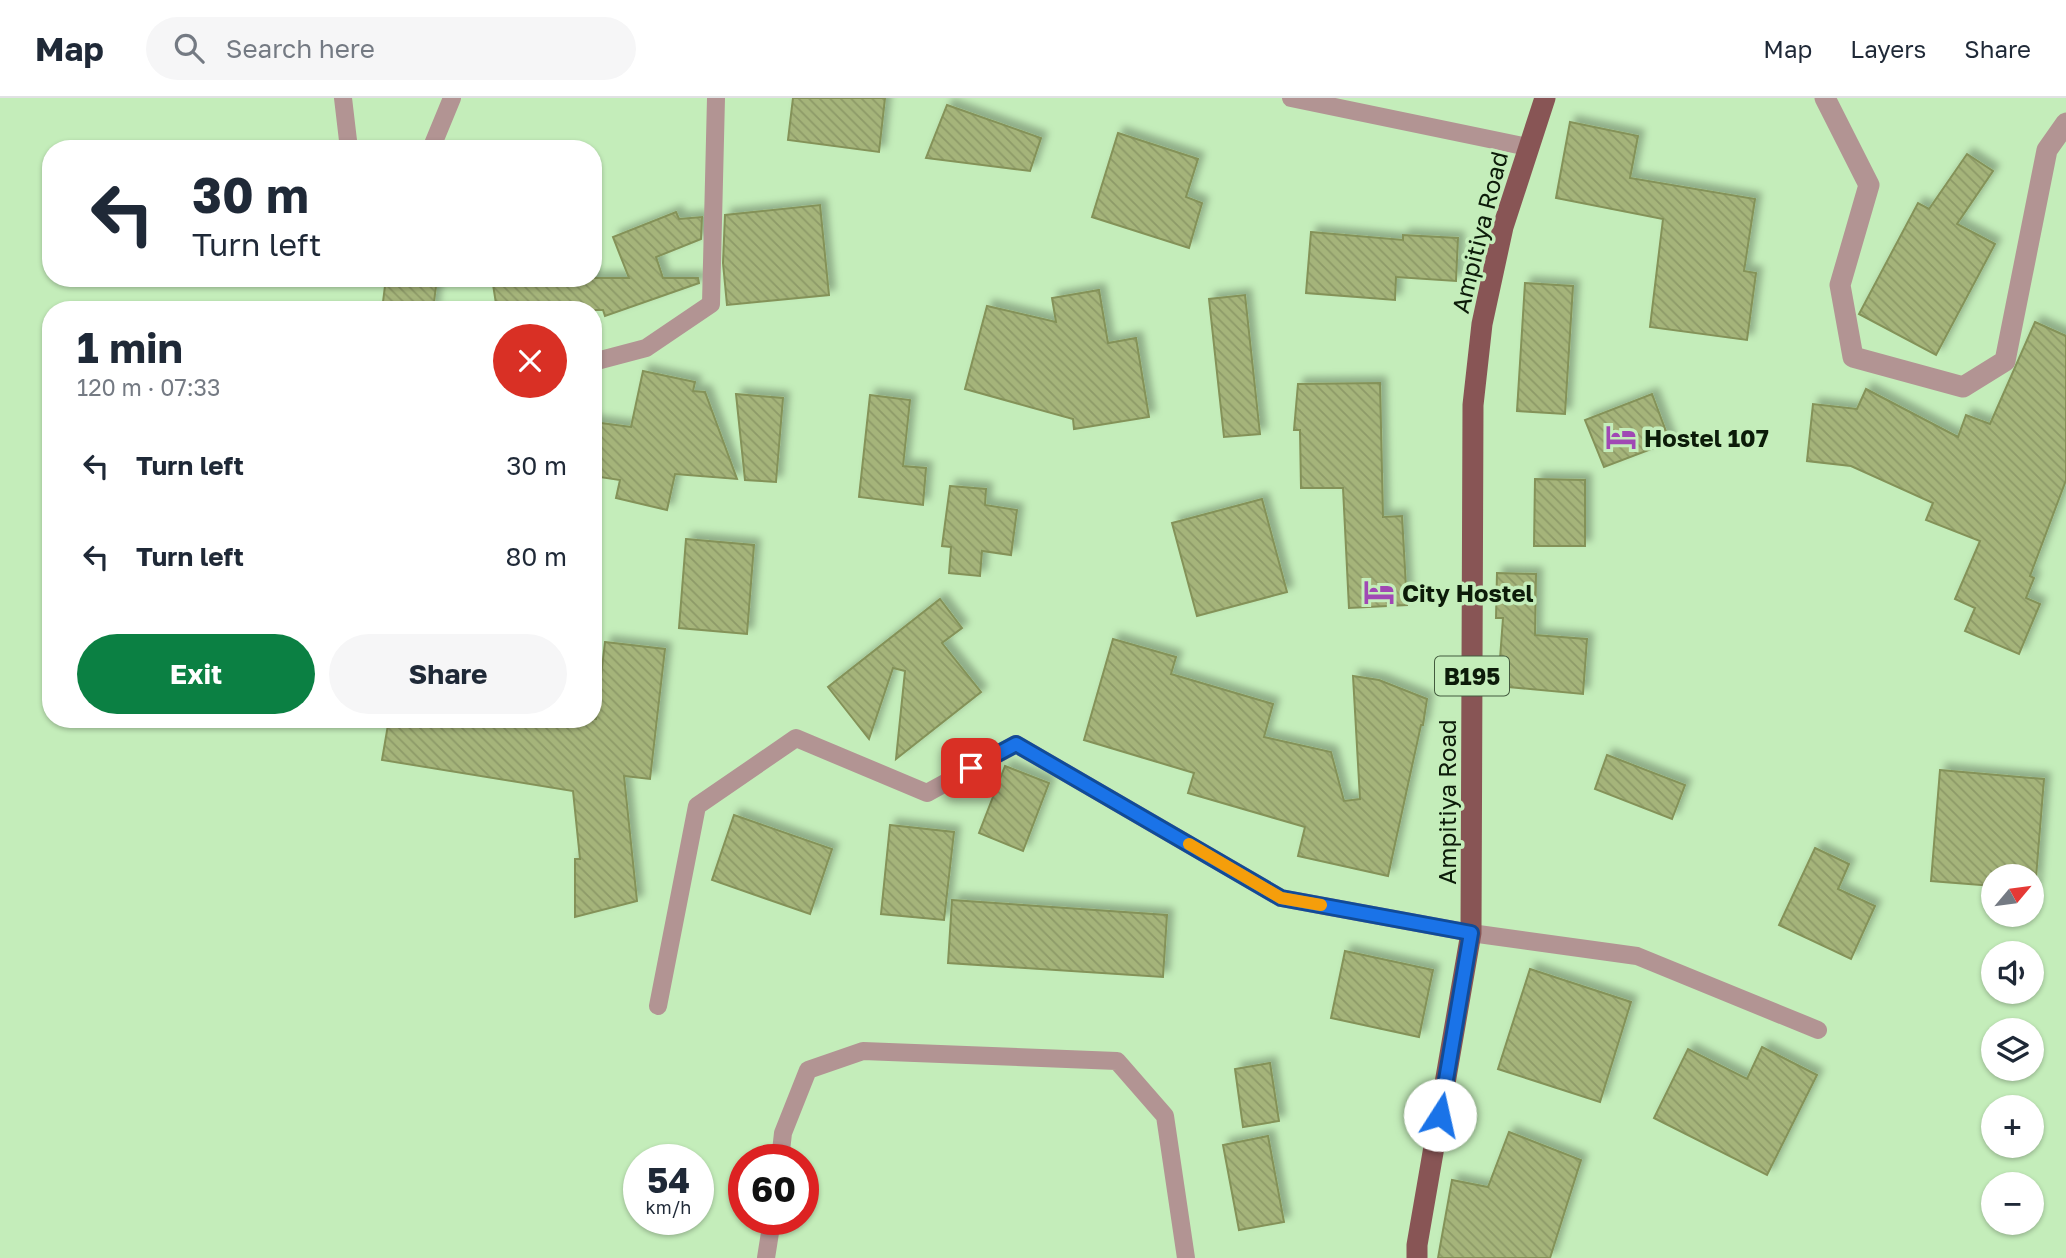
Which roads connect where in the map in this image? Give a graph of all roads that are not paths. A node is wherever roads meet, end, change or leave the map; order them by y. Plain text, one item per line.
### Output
1 (343, 98) edge
2 (452, 98) edge
3 (716, 98) edge
4 (1291, 98) edge
5 (1545, 98) edge
6 (1825, 98) edge
7 (2066, 123) edge
8 (348, 140) edge
9 (434, 140) edge
10 (1528, 147) junction
11 (602, 360) edge
12 (1471, 933) junction
13 (658, 1006) dead end
14 (1818, 1030) dead end
15 (782, 1144) edge
16 (770, 1235) edge
17 (766, 1258) edge
18 (1186, 1258) edge
19 (1417, 1258) edge

1 - 8 lane
2 - 9 lane
3 - 11 lane
4 - 10 lane
5 - 10 main road, Ampitiya Road / B195
6 - 7 street
10 - 12 main road, Ampitiya Road / B195
12 - 13 lane
12 - 14 lane
12 - 19 main road, Ampitiya Road / B195
15 - 18 lane
16 - 17 lane

